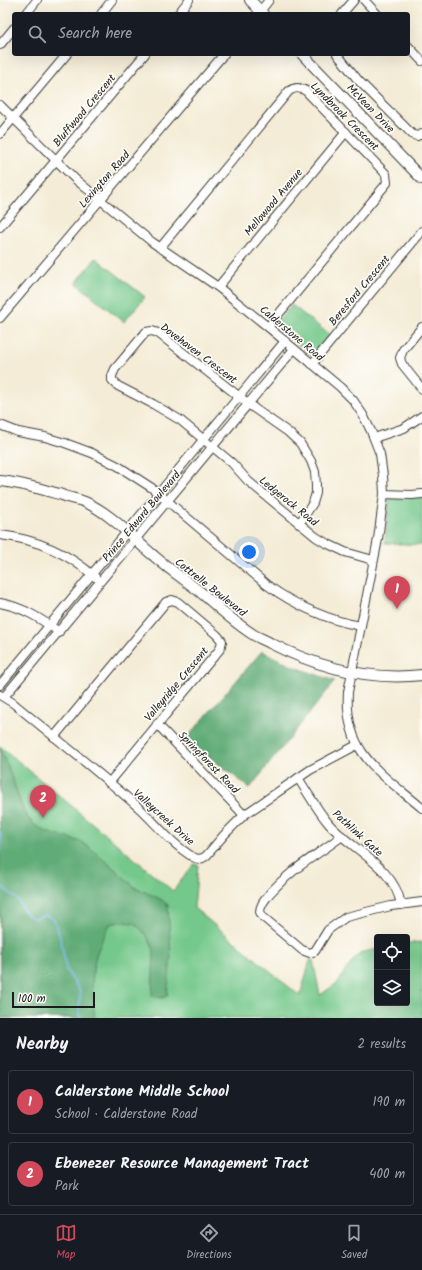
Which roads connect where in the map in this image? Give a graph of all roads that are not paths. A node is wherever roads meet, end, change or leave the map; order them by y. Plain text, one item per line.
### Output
1 (37, 0) edge
2 (112, 0) edge
3 (189, 0) edge
4 (250, 0) edge
5 (269, 0) edge
6 (354, 0) edge
7 (364, 0) edge
8 (28, 12) edge
9 (102, 12) edge
10 (180, 12) edge
11 (259, 12) edge
12 (261, 12) edge
13 (344, 12) edge
14 (375, 12) edge
15 (12, 30) edge
16 (0, 45) edge
17 (410, 48) edge
18 (65, 56) edge
19 (143, 56) edge
20 (222, 56) edge
21 (304, 56) edge
22 (339, 56) edge
23 (422, 61) edge
24 (0, 105) edge
25 (13, 119) junction
26 (346, 132) junction
27 (0, 134) edge
28 (422, 134) edge
29 (55, 161) junction
30 (422, 179) edge
31 (100, 200) junction
32 (0, 227) edge
33 (422, 231) edge
34 (160, 248) junction
35 (218, 287) junction
36 (0, 318) edge
37 (422, 327) edge
38 (268, 328) junction
39 (285, 341) junction
40 (294, 349) junction
41 (312, 364) junction
42 (422, 389) edge
43 (239, 396) junction
44 (248, 404) junction
45 (422, 416) edge
46 (0, 425) edge
47 (374, 438) junction
48 (204, 439) junction
49 (213, 446) junction
50 (0, 481) edge
51 (158, 494) junction
52 (384, 494) junction
53 (422, 494) edge
54 (168, 501) junction
55 (299, 524) junction
56 (127, 532) junction
57 (0, 535) edge
58 (136, 540) junction
59 (373, 560) junction
60 (92, 574) junction
61 (100, 582) junction
62 (0, 603) edge
63 (49, 625) junction
64 (361, 626) junction
65 (59, 632) junction
66 (352, 672) junction
67 (422, 675) edge
68 (0, 685) edge
69 (2, 696) edge
70 (157, 724) junction
71 (54, 737) junction
72 (357, 745) junction
73 (298, 778) junction
74 (109, 783) junction
75 (422, 808) edge
76 (244, 815) junction
77 (342, 836) junction
78 (422, 902) edge
79 (401, 905) junction

1 - 8 street
2 - 9 street
3 - 10 street
4 - 11 main road
5 - 12 street
6 - 13 street
7 - 14 street
15 - 16 street
17 - 23 street
18 - 25 street
19 - 29 street, Bluffwood Crescent
20 - 31 street, Lexington Road
21 - 30 main road, McVean Drive
22 - 28 street
24 - 25 street, Calderstone Road
25 - 27 street
25 - 29 street, Calderstone Road
26 - 34 street, Lyndbrook Crescent
26 - 35 street, Mellowood Avenue
26 - 38 street, Lyndbrook Crescent
29 - 31 street, Calderstone Road
29 - 32 street, Bluffwood Crescent
31 - 34 street, Calderstone Road
31 - 36 street, Lexington Road
33 - 41 street, Beresford Crescent
34 - 35 street, Calderstone Road
35 - 38 street, Calderstone Road
37 - 42 street
38 - 39 street, Calderstone Road
39 - 40 street, Calderstone Road
39 - 43 street, Prince Edward Boulevard
40 - 41 street, Calderstone Road
40 - 44 street, Prince Edward Boulevard
41 - 47 street, Calderstone Road
43 - 44 street
43 - 48 street, Prince Edward Boulevard
43 - 48 street, Dovehaven Crescent
44 - 49 street, Prince Edward Boulevard
44 - 55 street
45 - 47 street
46 - 51 street
47 - 52 street, Calderstone Road
48 - 49 street, Ledgerock Road
48 - 51 street, Prince Edward Boulevard
49 - 54 street, Prince Edward Boulevard
49 - 55 street, Ledgerock Road
50 - 56 main road, Cottrelle Boulevard
51 - 54 street
51 - 56 street, Prince Edward Boulevard
52 - 53 street
52 - 59 street, Calderstone Road
54 - 58 street, Prince Edward Boulevard
54 - 64 street
55 - 59 street, Ledgerock Road
56 - 58 main road, Cottrelle Boulevard
56 - 60 street, Prince Edward Boulevard
57 - 60 street
58 - 61 street, Prince Edward Boulevard
58 - 66 main road, Cottrelle Boulevard
59 - 64 street, Calderstone Road
60 - 61 street
60 - 63 street, Prince Edward Boulevard
61 - 65 street, Prince Edward Boulevard
62 - 63 street
63 - 65 street
63 - 68 street, Prince Edward Boulevard
64 - 66 street, Calderstone Road
65 - 69 street, Prince Edward Boulevard
66 - 67 main road, Cottrelle Boulevard
66 - 72 street, Calderstone Road
69 - 71 street, Valleycreek Drive
70 - 71 street, Valleyridge Crescent
70 - 74 street, Valleyridge Crescent
70 - 76 street, Springforest Road
71 - 74 street, Valleycreek Drive
72 - 73 street, Valleycreek Drive
72 - 75 street
73 - 76 street, Valleycreek Drive
73 - 77 street, Pathlink Gate
74 - 76 street, Valleycreek Drive
77 - 79 street, Pathlink Gate
77 - 79 street
78 - 79 street

